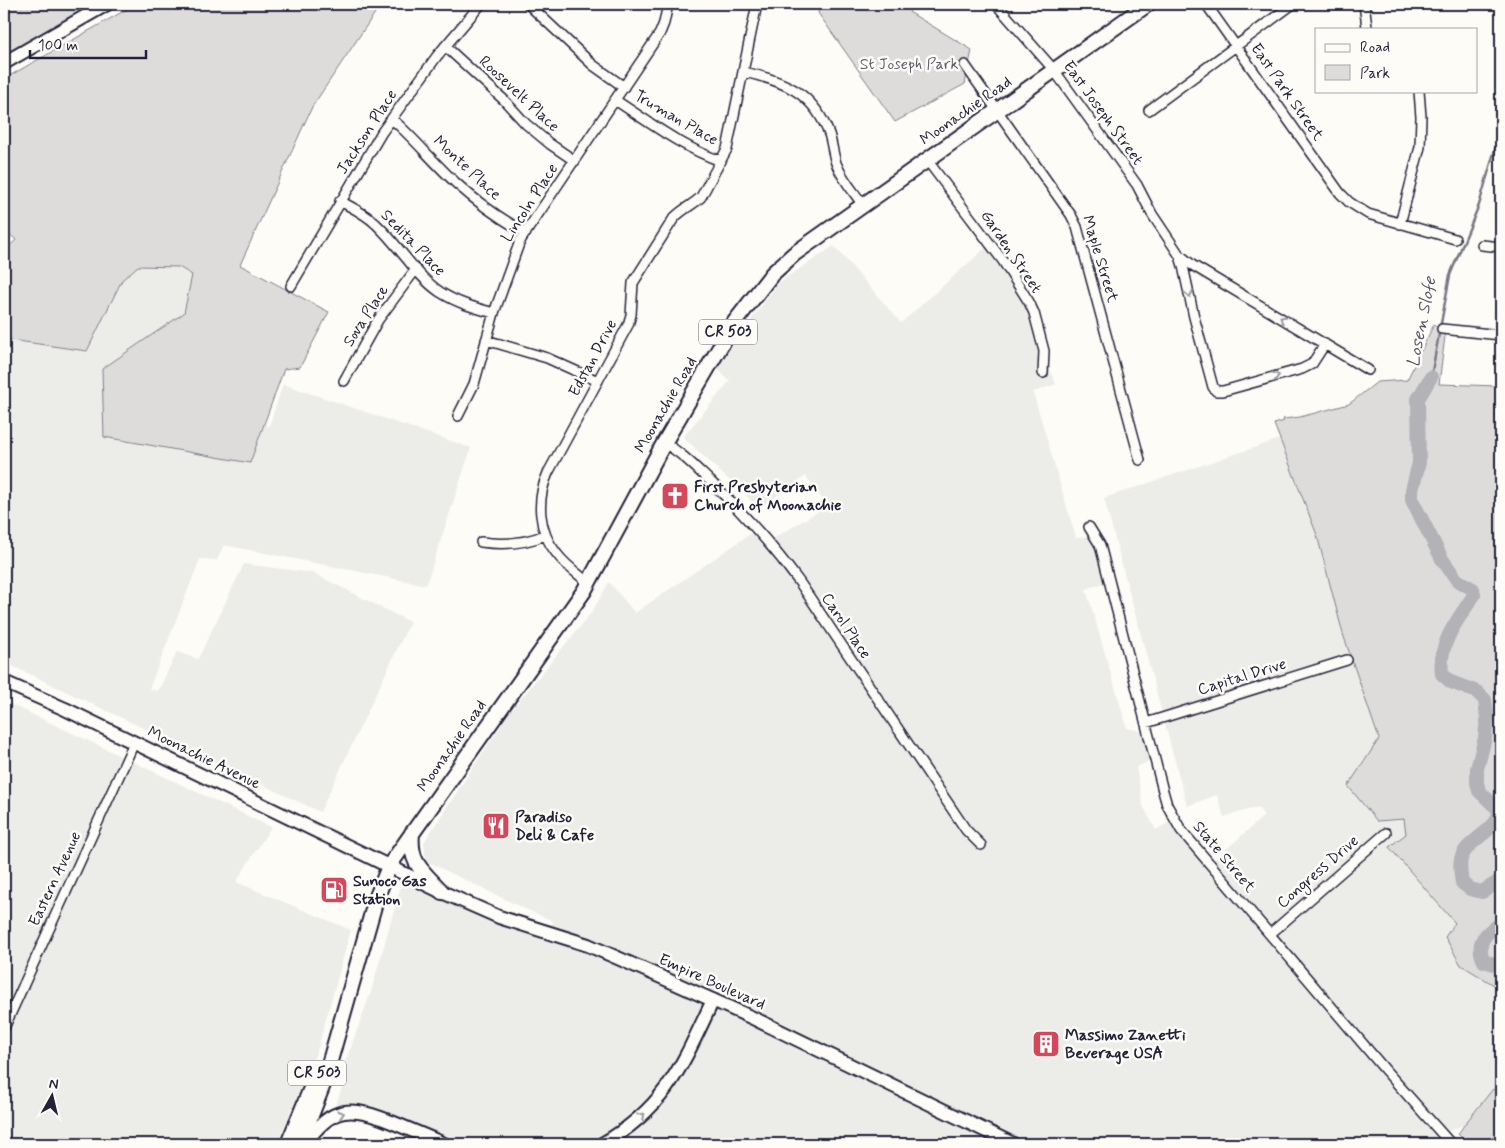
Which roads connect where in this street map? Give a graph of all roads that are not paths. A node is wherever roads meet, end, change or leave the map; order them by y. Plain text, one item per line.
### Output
1 (107, 4) edge
2 (481, 4) edge
3 (528, 4) edge
4 (666, 4) edge
5 (757, 4) edge
6 (996, 4) edge
7 (1148, 4) edge
8 (1206, 4) edge
9 (1293, 4) edge
10 (1364, 4) edge
11 (1367, 27) dead end
12 (445, 46) junction
13 (1236, 46) junction
14 (4, 63) edge
15 (965, 66) dead end
16 (1054, 70) junction
17 (744, 72) junction
18 (624, 87) junction
19 (1419, 92) edge
20 (615, 100) junction
21 (1149, 110) dead end
22 (997, 111) junction
23 (392, 118) junction
24 (927, 160) junction
25 (576, 161) junction
26 (722, 161) junction
27 (340, 201) junction
28 (863, 206) junction
29 (1400, 224) junction
30 (526, 233) junction
31 (1455, 239) dead end
32 (1482, 245) dead end
33 (1501, 247) edge
34 (1175, 248) junction
35 (416, 269) junction
36 (292, 286) dead end
37 (494, 313) junction
38 (1442, 329) dead end
39 (1501, 335) edge
40 (486, 340) junction
41 (1325, 344) junction
42 (1368, 370) dead end
43 (1043, 373) dead end
44 (344, 381) dead end
45 (598, 381) junction
46 (458, 416) dead end
47 (664, 443) junction
48 (1140, 460) dead end
49 (1089, 527) dead end
50 (546, 535) junction
51 (481, 542) dead end
52 (589, 583) junction
53 (1347, 660) dead end
54 (4, 682) edge
55 (1146, 723) junction
56 (134, 743) junction
57 (412, 832) junction
58 (1386, 833) dead end
59 (981, 845) dead end
60 (389, 866) junction
61 (442, 892) junction
62 (1270, 934) junction
63 (713, 1000) junction
64 (347, 1002) junction
65 (4, 1028) edge
66 (288, 1144) edge
67 (300, 1144) edge
68 (305, 1144) edge
69 (444, 1144) edge
70 (602, 1144) edge
71 (1013, 1144) edge
72 (1451, 1144) edge

1 - 14 main road
2 - 12 street, Jackson Place
3 - 18 street
4 - 18 street, Lincoln Place
5 - 17 street, Edstan Drive
6 - 16 street, East Joseph Street
7 - 16 main road, Moonachie Road / CR 503
8 - 13 street, East Park Street
9 - 13 street
10 - 11 street
12 - 23 street, Jackson Place
12 - 25 street, Roosevelt Place
13 - 21 street
13 - 29 street, East Park Street
15 - 22 street, Maple Street
16 - 22 main road, Moonachie Road / CR 503
16 - 34 street, East Joseph Street
17 - 26 street, Edstan Drive
17 - 28 street
18 - 20 street, Lincoln Place
19 - 29 street
20 - 25 street, Lincoln Place
20 - 26 street, Truman Place
22 - 24 main road, Moonachie Road / CR 503
22 - 48 street, Maple Street
23 - 27 street, Jackson Place
23 - 30 street, Monte Place
24 - 28 main road, Moonachie Road / CR 503
24 - 43 street, Garden Street
25 - 30 street, Lincoln Place
26 - 45 street, Edstan Drive
27 - 35 street, Sedita Place
27 - 36 street, Jackson Place
28 - 47 main road, Moonachie Road / CR 503
29 - 31 street, East Park Street
30 - 37 street, Lincoln Place
32 - 33 street
41 -> 34 street, East Joseph Street
34 -> 41 street, East Joseph Street
35 - 37 street, Sedita Place
35 - 44 street, Sova Place
37 - 40 street, Lincoln Place
38 - 39 street
40 - 45 street
40 - 46 street, Lincoln Place
41 - 42 street, East Joseph Street
45 - 50 street, Edstan Drive
47 - 52 main road, Moonachie Road / CR 503
47 - 59 street, Carol Place
49 - 55 street, State Street
50 - 51 street
50 - 52 street, Edstan Drive
52 - 57 main road, Moonachie Road / CR 503
53 - 55 street, Capital Drive
54 - 56 main road, Moonachie Avenue
55 - 62 street, State Street
56 - 60 main road, Moonachie Avenue
56 - 65 street, Eastern Avenue
57 - 60 main road, Moonachie Road / CR 503
57 - 61 main road
58 - 62 street, Congress Drive
60 - 61 main road, Empire Boulevard
60 - 64 main road, CR 503
61 - 63 main road, Empire Boulevard
62 - 72 street, State Street
70 -> 63 main road
63 - 71 main road, Empire Boulevard
64 - 66 main road, CR 503
64 - 67 main road, CR 503
68 -> 69 main road

